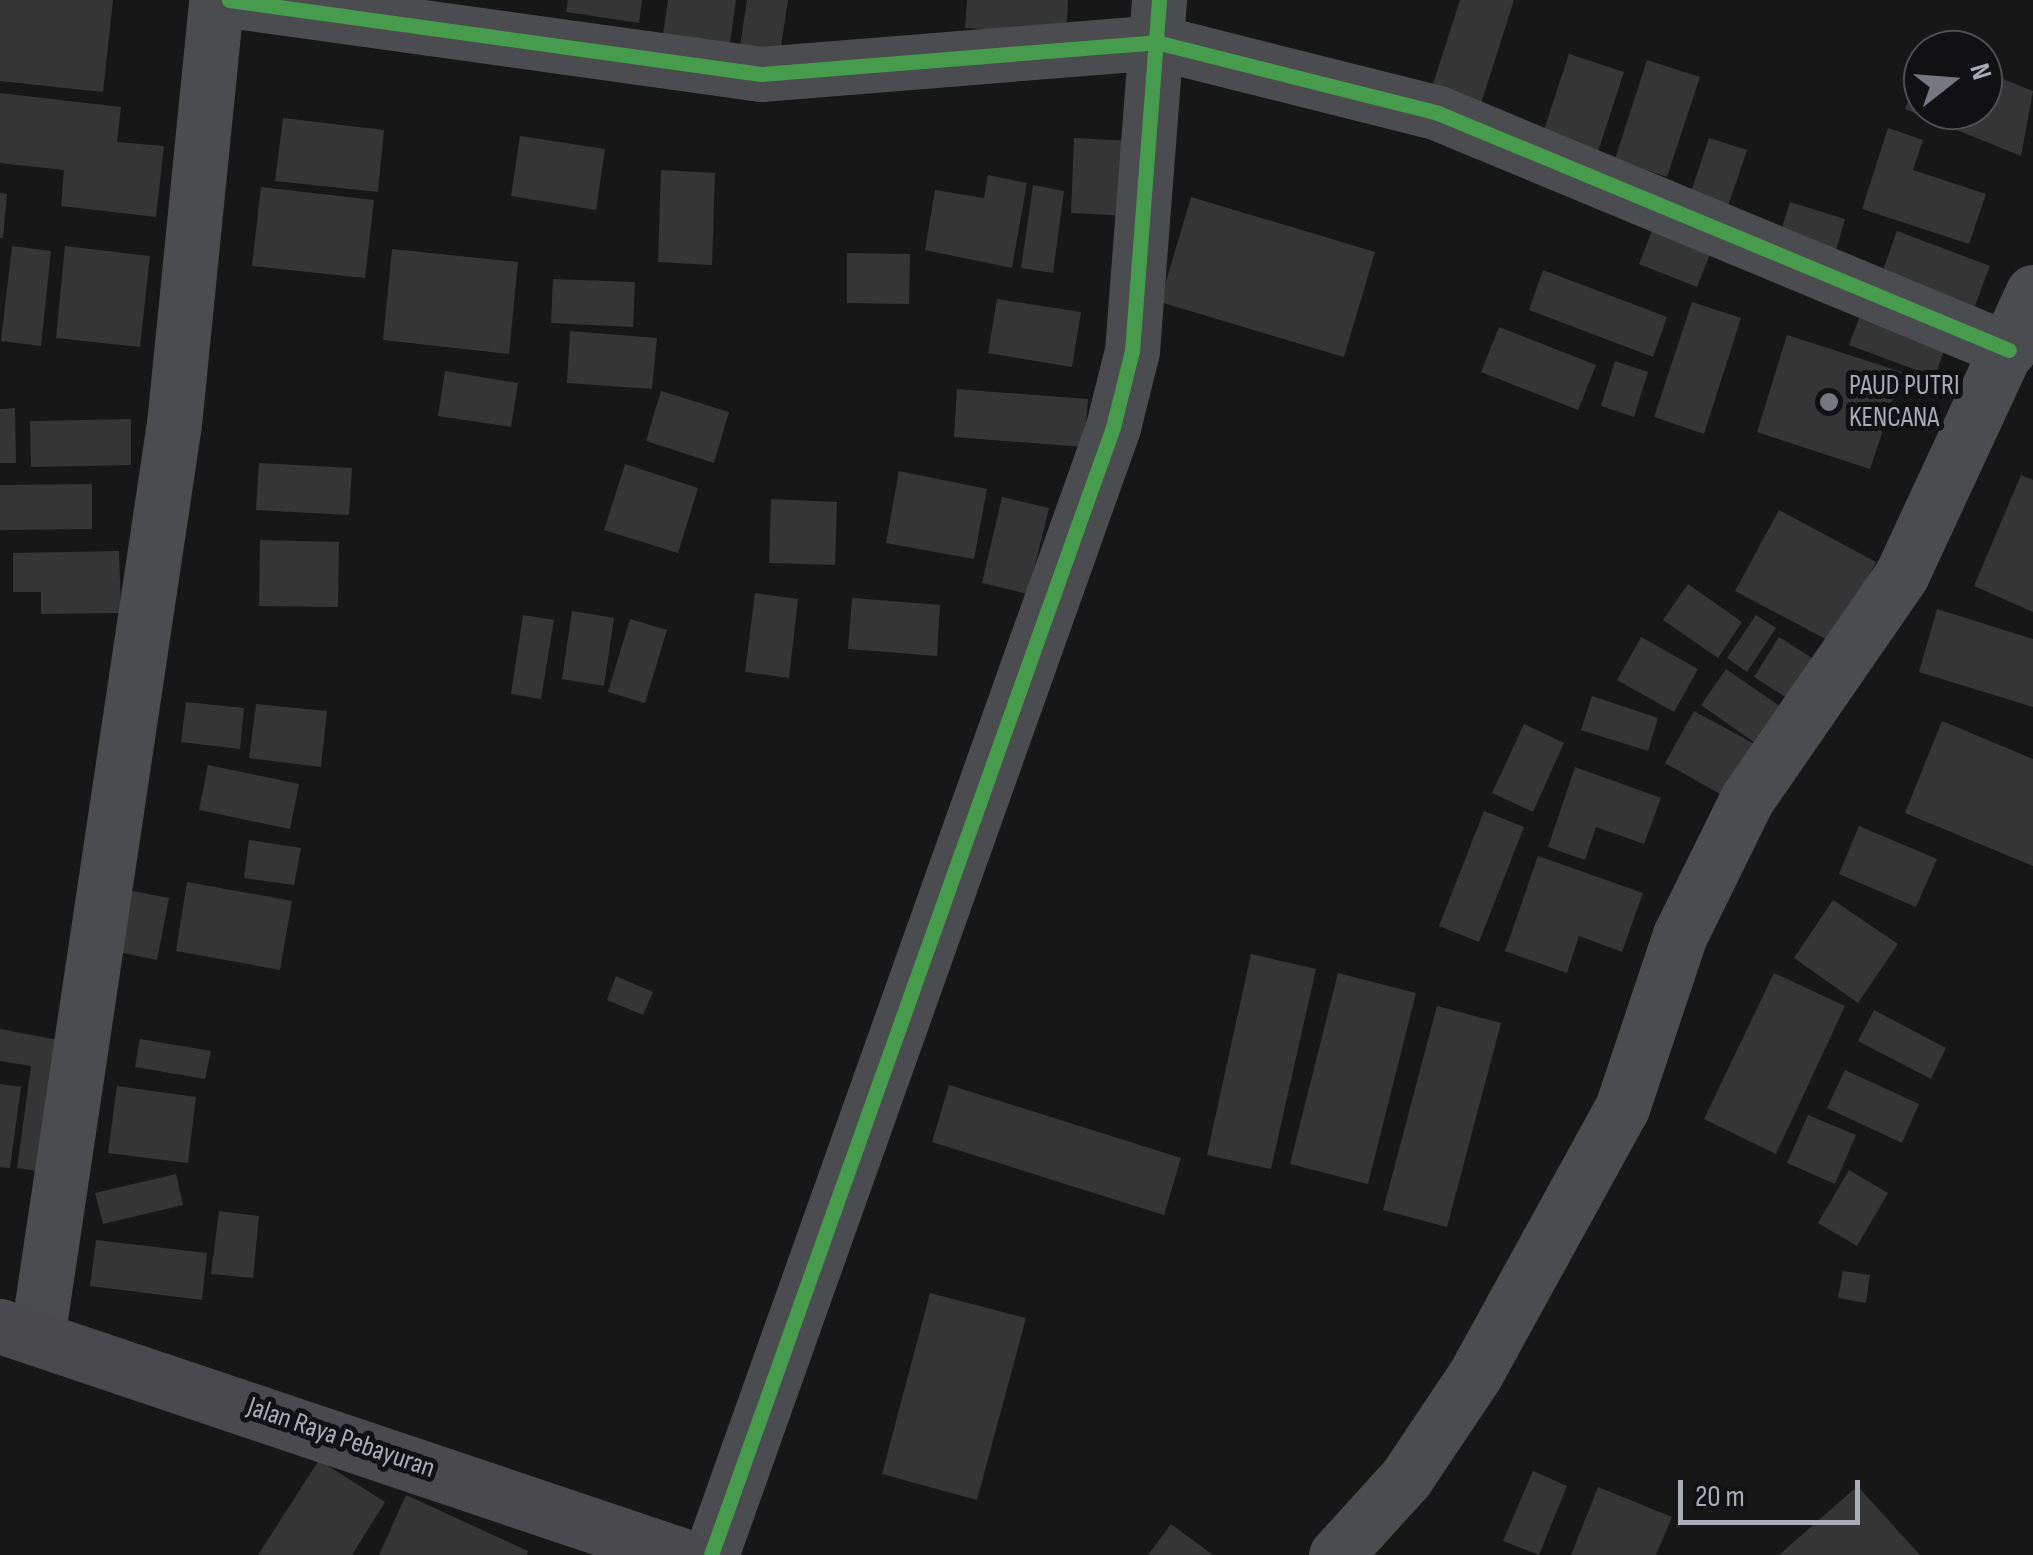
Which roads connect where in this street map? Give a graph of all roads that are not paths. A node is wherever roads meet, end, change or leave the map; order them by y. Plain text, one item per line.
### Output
1 (216, 0) edge
2 (229, 0) edge
3 (1158, 21) edge
4 (2033, 292) edge
5 (2009, 350) junction
6 (18, 1332) edge
7 (680, 1555) edge
8 (711, 1555) edge
9 (1336, 1555) edge

1 - 6 street
2 - 3 street
3 - 5 street
3 - 8 street
4 - 5 street
5 - 9 street
6 - 7 main road, Jalan Raya Pebayuran

